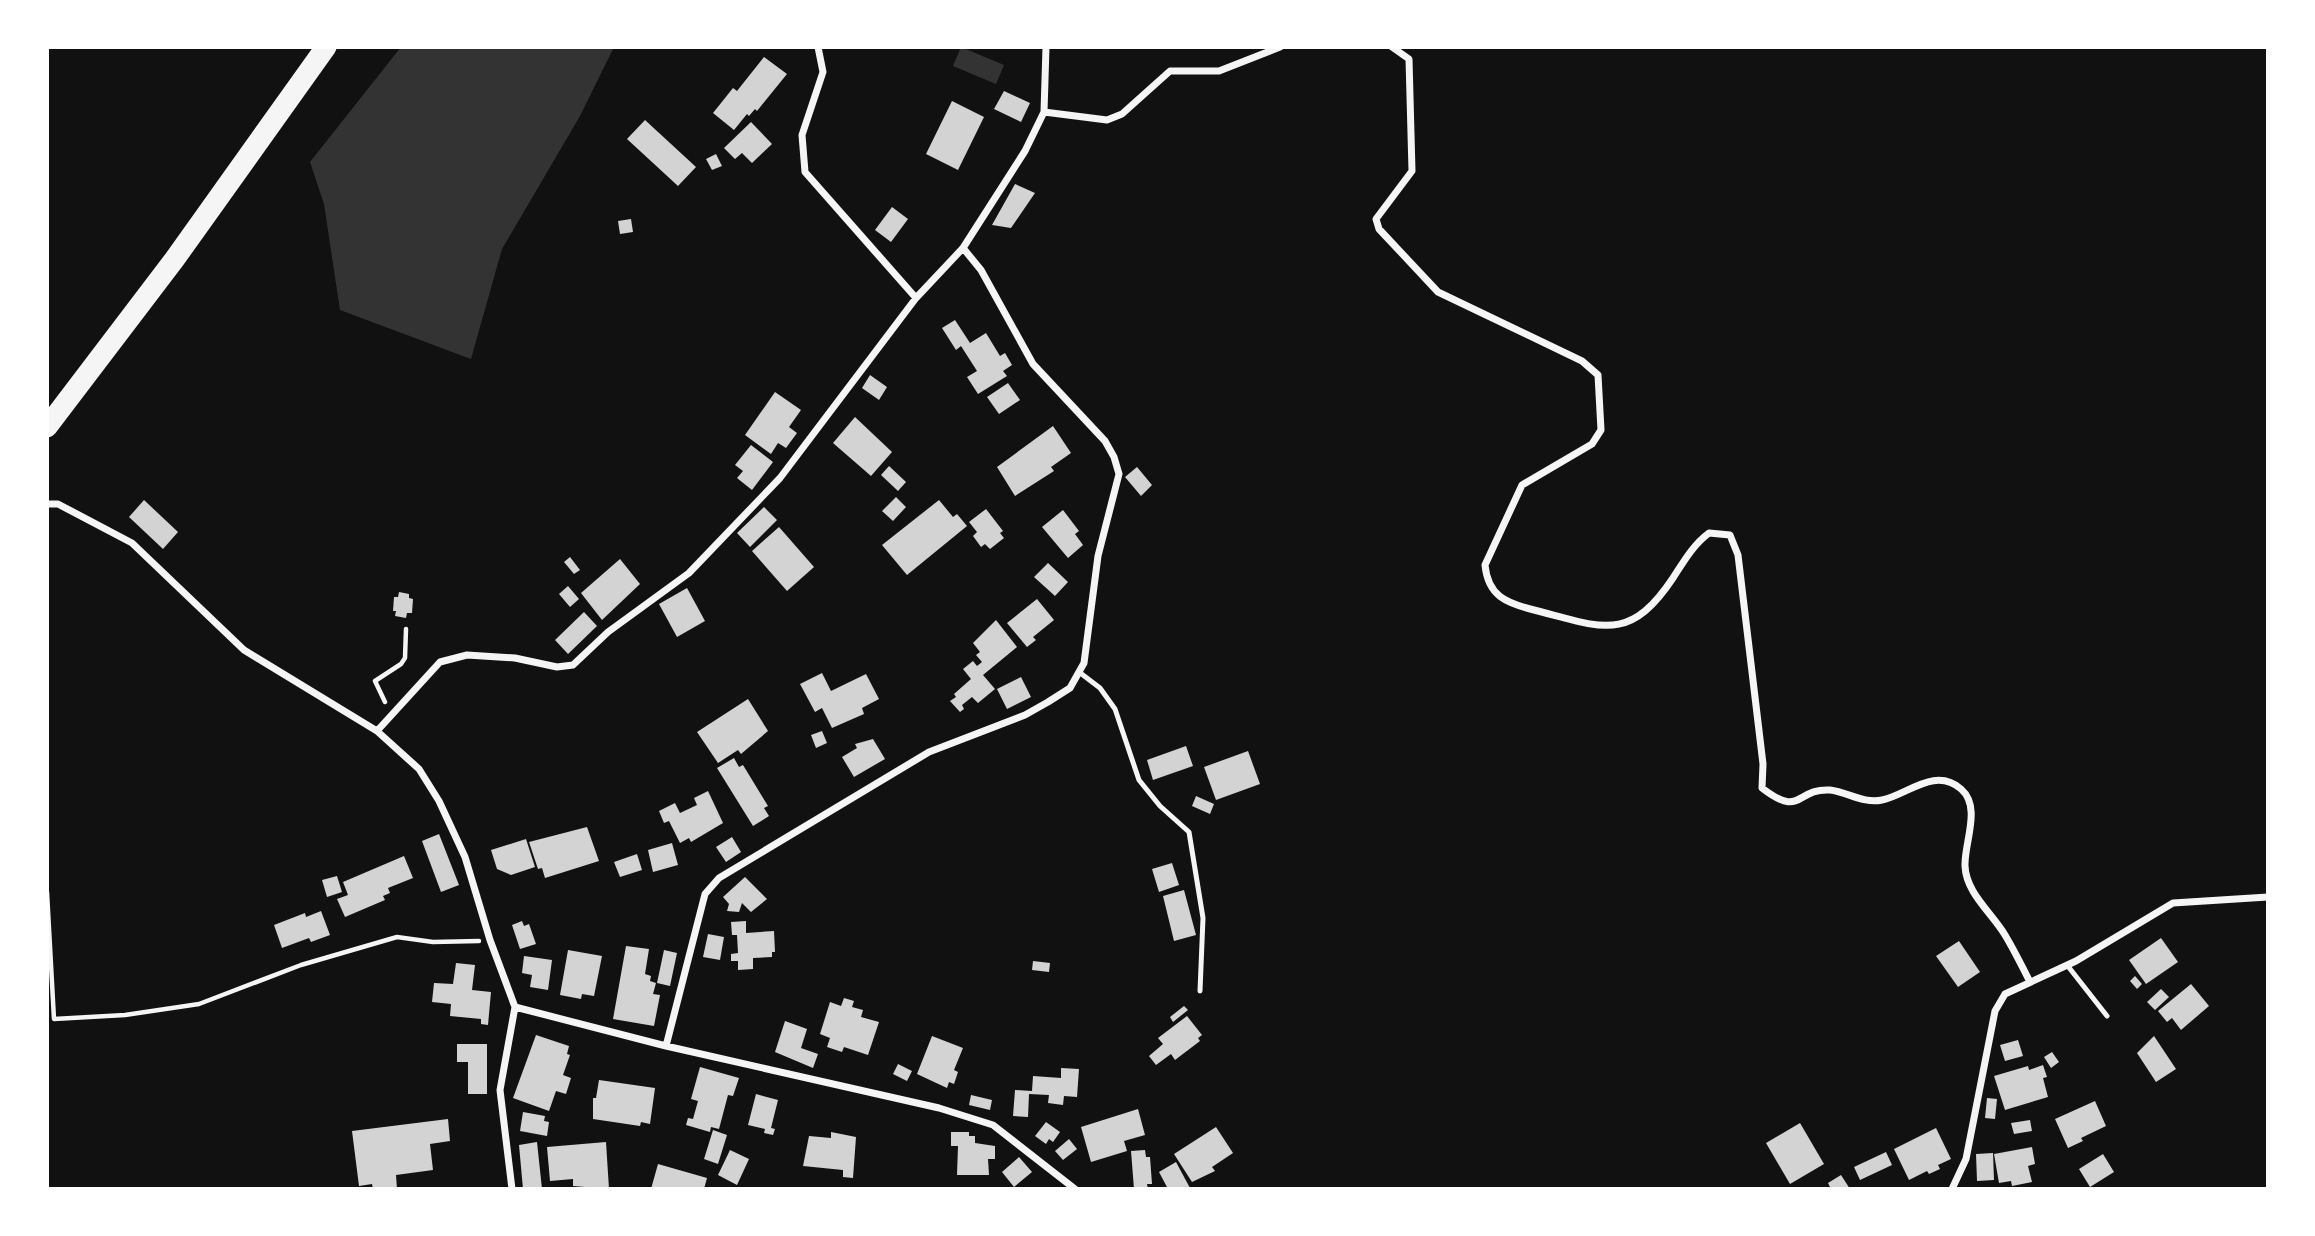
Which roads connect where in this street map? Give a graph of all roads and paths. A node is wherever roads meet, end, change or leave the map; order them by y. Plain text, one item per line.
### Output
1 (326, 47) edge
2 (818, 47) edge
3 (1046, 47) edge
4 (1280, 47) edge
5 (1392, 47) edge
6 (1044, 112) junction
7 (963, 248) junction
8 (916, 298) junction
9 (47, 427) edge
10 (47, 504) edge
11 (406, 629) dead end
12 (1079, 672) junction
13 (393, 714) junction
14 (377, 731) junction
15 (47, 892) edge
16 (2268, 897) edge
17 (490, 940) junction
18 (2067, 965) junction
19 (2030, 982) junction
20 (1200, 991) dead end
21 (515, 1007) junction
22 (2107, 1016) dead end
23 (666, 1046) junction
24 (512, 1189) edge
25 (1075, 1189) edge
26 (1952, 1189) edge

1 - 9 highway
2 - 8 street
3 - 6 street
4 - 6 street
5 - 19 street
6 - 7 street
7 - 8 street
7 - 12 street
8 - 13 street
10 - 14 street
11 - 13 path
12 - 20 lane
12 - 23 street
13 - 14 street
14 - 17 street
15 - 17 path
16 - 18 street
17 - 21 street
18 - 19 street
18 - 22 lane
19 - 26 street
21 - 23 street
21 - 24 street
23 - 25 street

